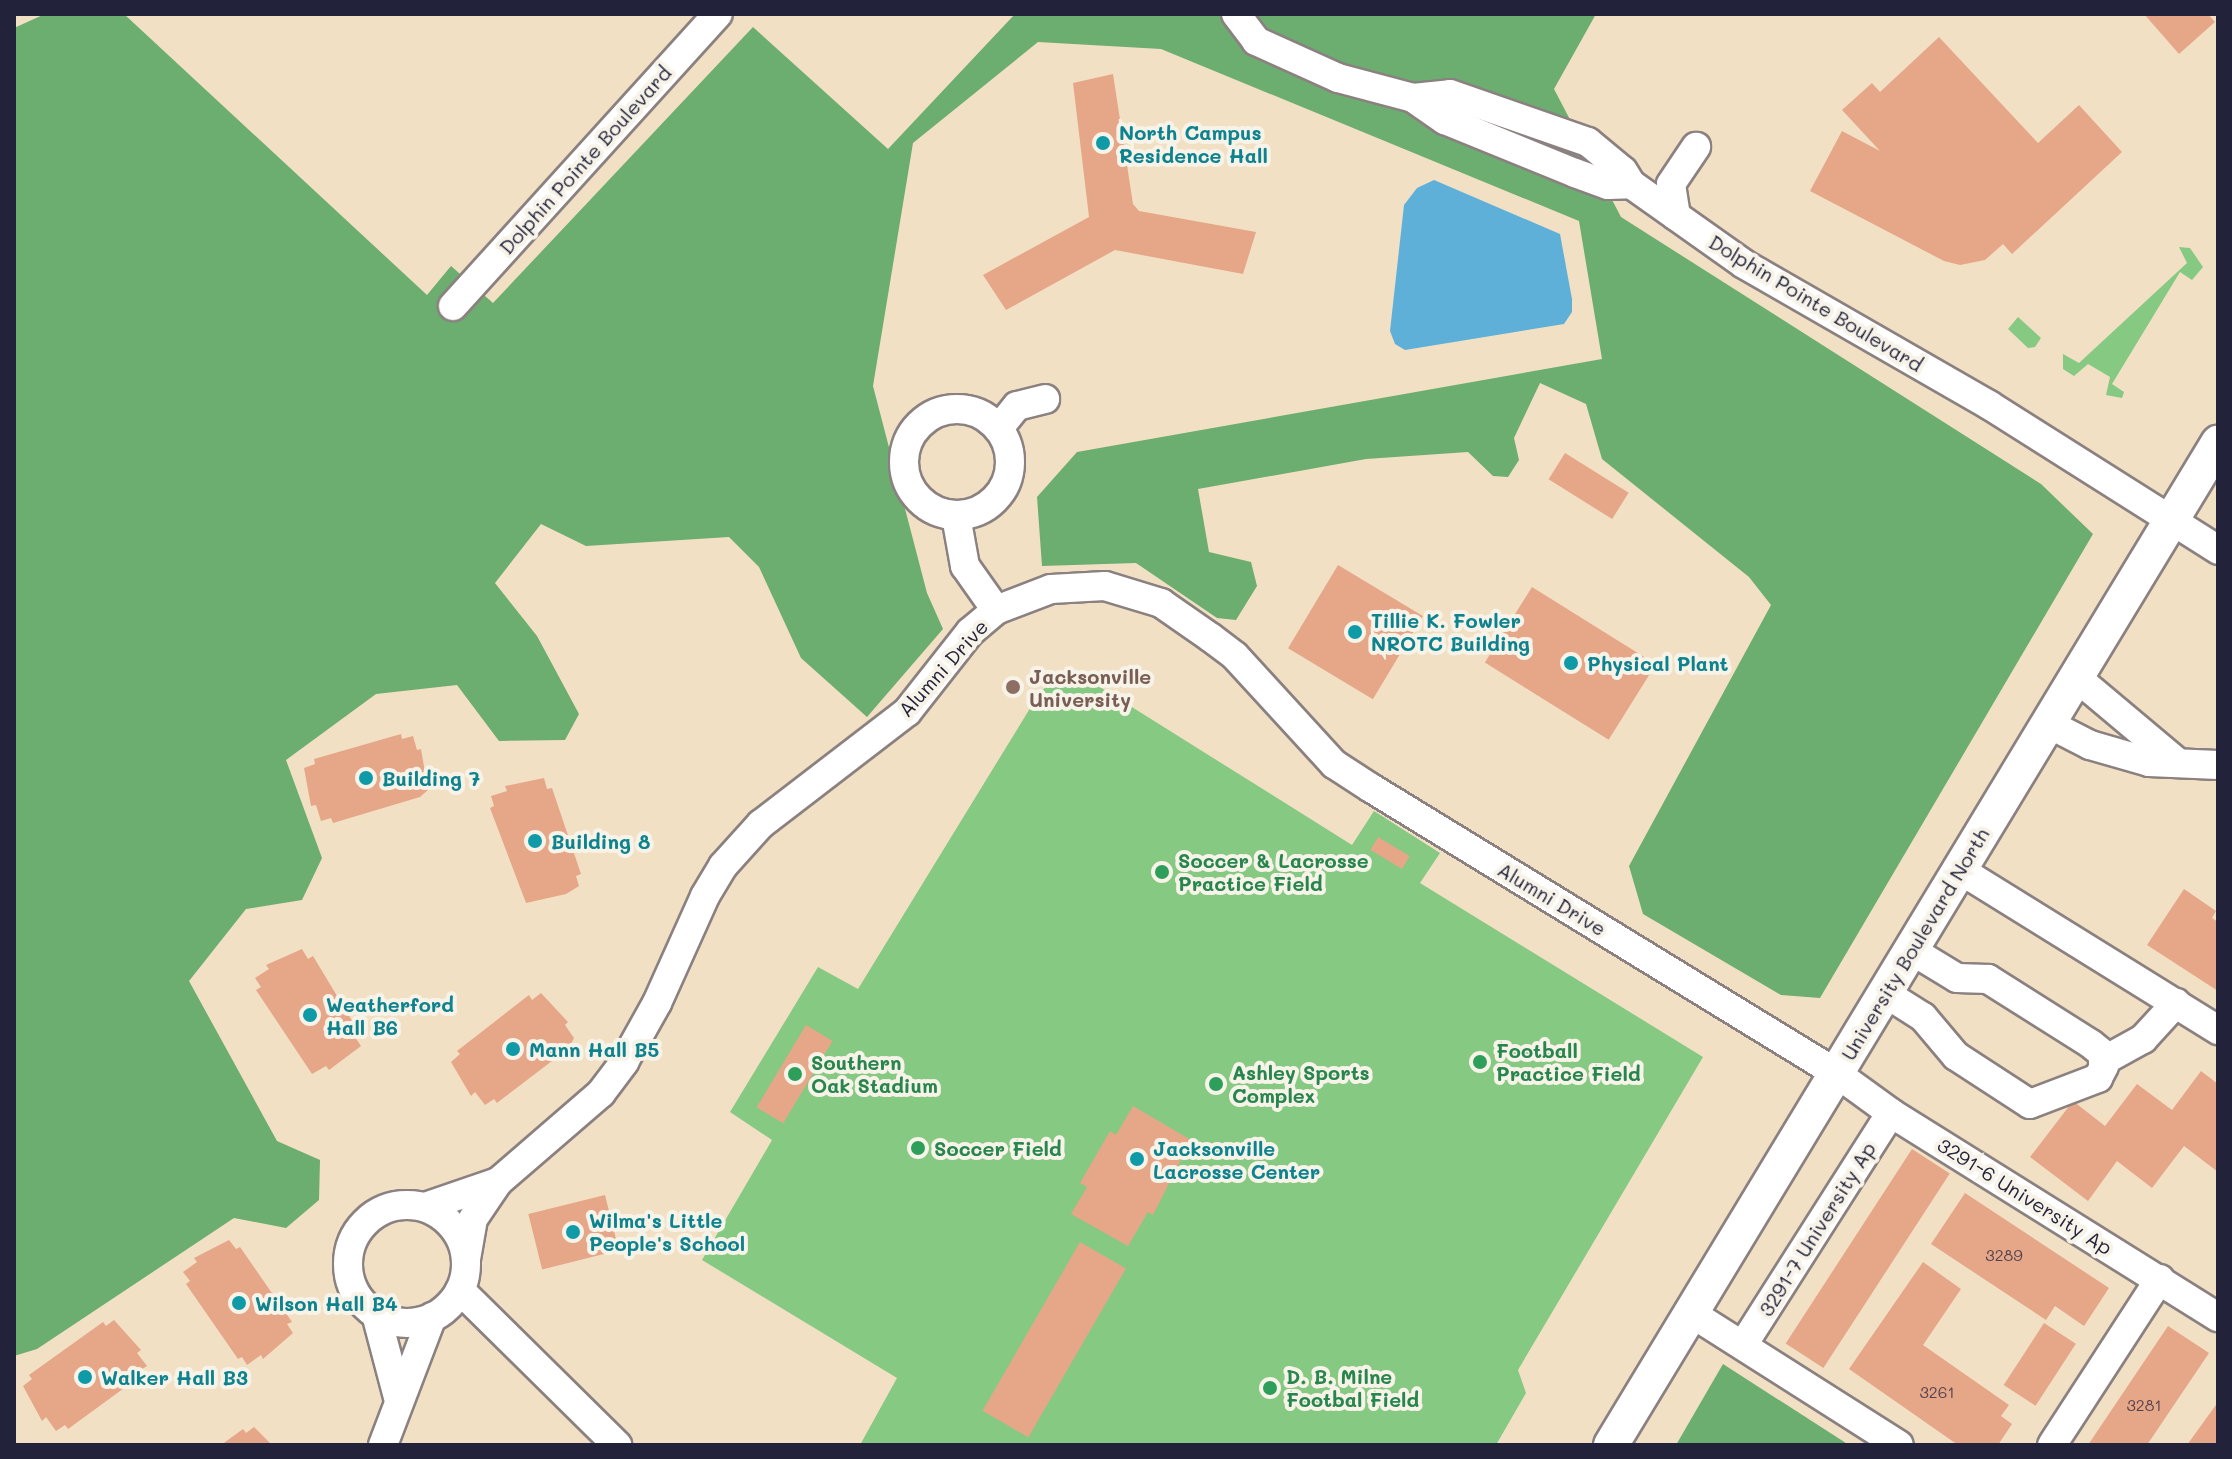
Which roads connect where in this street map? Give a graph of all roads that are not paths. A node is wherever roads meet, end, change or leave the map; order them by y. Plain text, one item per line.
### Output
1 (718, 14) edge
2 (1236, 14) edge
3 (1413, 98) junction
4 (1696, 147) dead end
5 (1631, 184) junction
6 (1676, 216) junction
7 (453, 306) dead end
8 (1045, 399) dead end
9 (999, 428) junction
10 (2218, 443) edge
11 (956, 516) junction
12 (2174, 521) junction
13 (2218, 550) edge
14 (996, 610) junction
15 (2077, 678) junction
16 (2049, 724) junction
17 (2177, 762) junction
18 (2218, 765) edge
19 (1960, 870) junction
20 (1911, 950) junction
21 (1885, 993) junction
22 (2176, 1003) junction
23 (2218, 1030) edge
24 (2103, 1061) junction
25 (1836, 1073) junction
26 (1891, 1113) junction
27 (498, 1182) junction
28 (425, 1207) junction
29 (466, 1259) junction
30 (2160, 1279) junction
31 (460, 1290) junction
32 (1691, 1313) junction
33 (376, 1314) junction
34 (432, 1317) junction
35 (2218, 1317) edge
36 (1743, 1345) junction
37 (398, 1397) junction
38 (383, 1445) edge
39 (617, 1445) edge
40 (1611, 1445) edge
41 (1899, 1445) edge
42 (2052, 1445) edge

1 - 7 street, Dolphin Pointe Boulevard
2 - 3 street, Dolphin Pointe Boulevard
3 - 5 street, Dolphin Pointe Boulevard
3 - 5 street
4 - 6 street
5 - 6 street, Dolphin Pointe Boulevard
6 - 12 street, Dolphin Pointe Boulevard
8 - 9 street
9 - 11 street
9 - 11 street
10 - 12 main road, University Boulevard North
11 - 14 street
12 - 13 street, Dolphin Pointe Boulevard
12 - 15 main road, University Boulevard North
14 - 25 street, Alumni Drive
14 - 27 street, Alumni Drive
15 - 16 main road, University Boulevard North
15 - 17 street
16 - 17 street
16 - 19 main road, University Boulevard North
17 - 18 street
19 - 20 main road, University Boulevard North
19 - 22 street
20 - 21 main road, University Boulevard North
20 - 24 street
21 - 24 street
21 - 25 main road, University Boulevard North
22 - 23 street
22 - 24 street
25 - 26 street, Alumni Drive
25 - 32 main road, University Boulevard North
26 - 30 street, 3291-6 University Ap
26 - 36 street, 3291-7 University Ap
27 - 28 street, Alumni Drive
27 - 29 street, Alumni Drive
28 - 29 street
28 - 33 street
29 - 31 street
30 - 35 street, 3291-6 University Ap
30 - 42 street
31 - 34 street
31 - 39 street
32 - 36 street
32 - 40 main road, University Boulevard North
33 - 34 street
33 - 37 street
34 - 37 street
36 - 41 street
37 - 38 street

